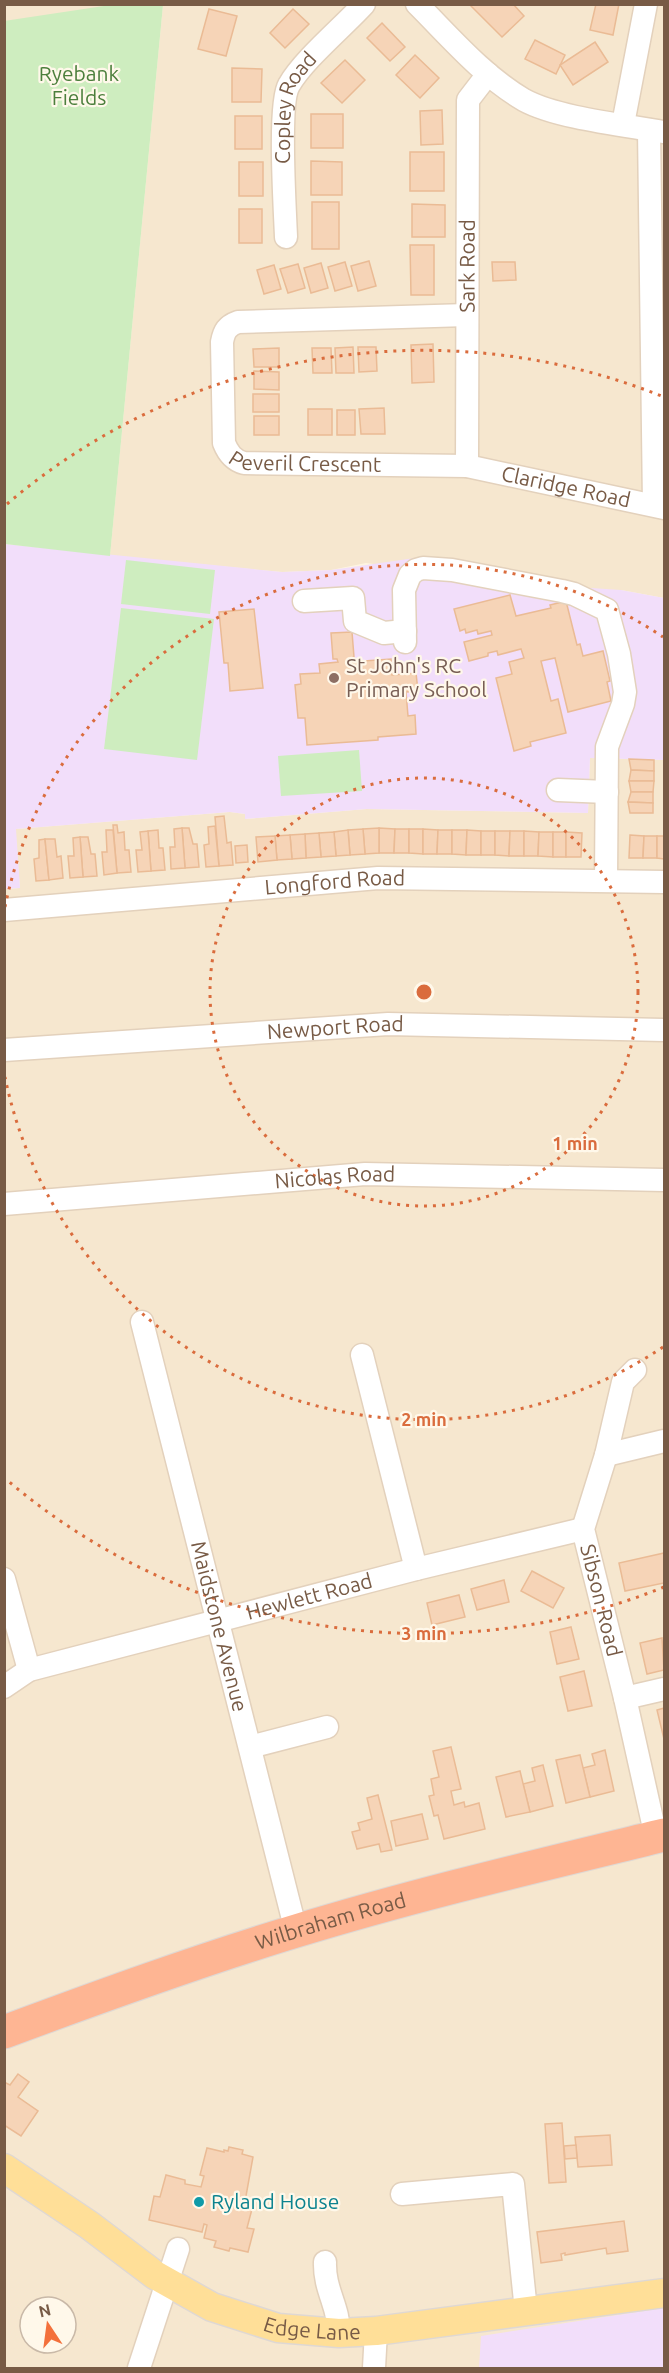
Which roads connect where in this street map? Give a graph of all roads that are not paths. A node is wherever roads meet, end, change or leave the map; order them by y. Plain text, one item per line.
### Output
1 (364, 4) edge
2 (417, 4) edge
3 (646, 4) edge
4 (488, 74) junction
5 (623, 124) junction
6 (657, 131) edge
7 (286, 237) dead end
8 (467, 315) junction
9 (467, 466) junction
10 (659, 507) edge
11 (304, 601) dead end
12 (558, 790) dead end
13 (608, 792) junction
14 (606, 880) junction
15 (664, 882) edge
16 (4, 910) edge
17 (664, 1030) edge
18 (4, 1050) edge
19 (664, 1180) edge
20 (4, 1204) edge
21 (141, 1322) dead end
22 (362, 1355) dead end
23 (635, 1370) dead end
24 (664, 1441) edge
25 (606, 1455) junction
26 (583, 1529) junction
27 (416, 1569) junction
28 (4, 1579) edge
29 (217, 1620) junction
30 (29, 1670) junction
31 (4, 1687) edge
32 (664, 1689) edge
33 (625, 1698) junction
34 (327, 1727) dead end
35 (249, 1747) junction
36 (660, 1836) edge
37 (296, 1931) junction
38 (4, 2032) edge
39 (4, 2168) edge
40 (402, 2194) dead end
41 (178, 2249) dead end
42 (325, 2262) dead end
43 (168, 2282) junction
44 (664, 2293) edge
45 (526, 2311) junction
46 (376, 2331) junction
47 (339, 2333) junction
48 (139, 2368) edge
49 (374, 2368) edge

1 - 7 street, Copley Road
2 - 4 street
3 - 5 street
4 - 5 street
4 - 8 street, Sark Road
5 - 6 street
6 - 10 street
8 - 9 street, Sark Road
8 - 9 street, Peveril Crescent
9 - 10 street, Claridge Road
11 - 13 street
12 - 13 street
13 - 14 street
14 - 15 street, Longford Road
14 - 16 street, Longford Road
17 - 18 street, Newport Road
19 - 20 street, Nicolas Road
21 - 29 street, Maidstone Avenue
22 - 27 street
23 - 25 street, Sibson Road
24 - 25 street
25 - 26 street, Sibson Road
26 - 27 street, Hewlett Road
26 - 33 street, Sibson Road
27 - 29 street, Hewlett Road
28 - 30 street
29 - 30 street, Hewlett Road
29 - 35 street, Maidstone Avenue
30 - 31 street, Hewlett Road
32 - 33 street
33 - 36 street, Sibson Road
34 - 35 street
35 - 37 street, Maidstone Avenue
36 - 37 highway, Wilbraham Road
37 - 38 highway, Wilbraham Road
39 - 43 main road, Edge Lane
40 - 45 street
41 - 43 street
42 - 47 street
43 - 47 main road, Edge Lane
43 - 48 street
44 - 45 main road, Edge Lane
45 - 46 main road, Edge Lane
46 - 47 main road, Edge Lane
46 - 49 street

